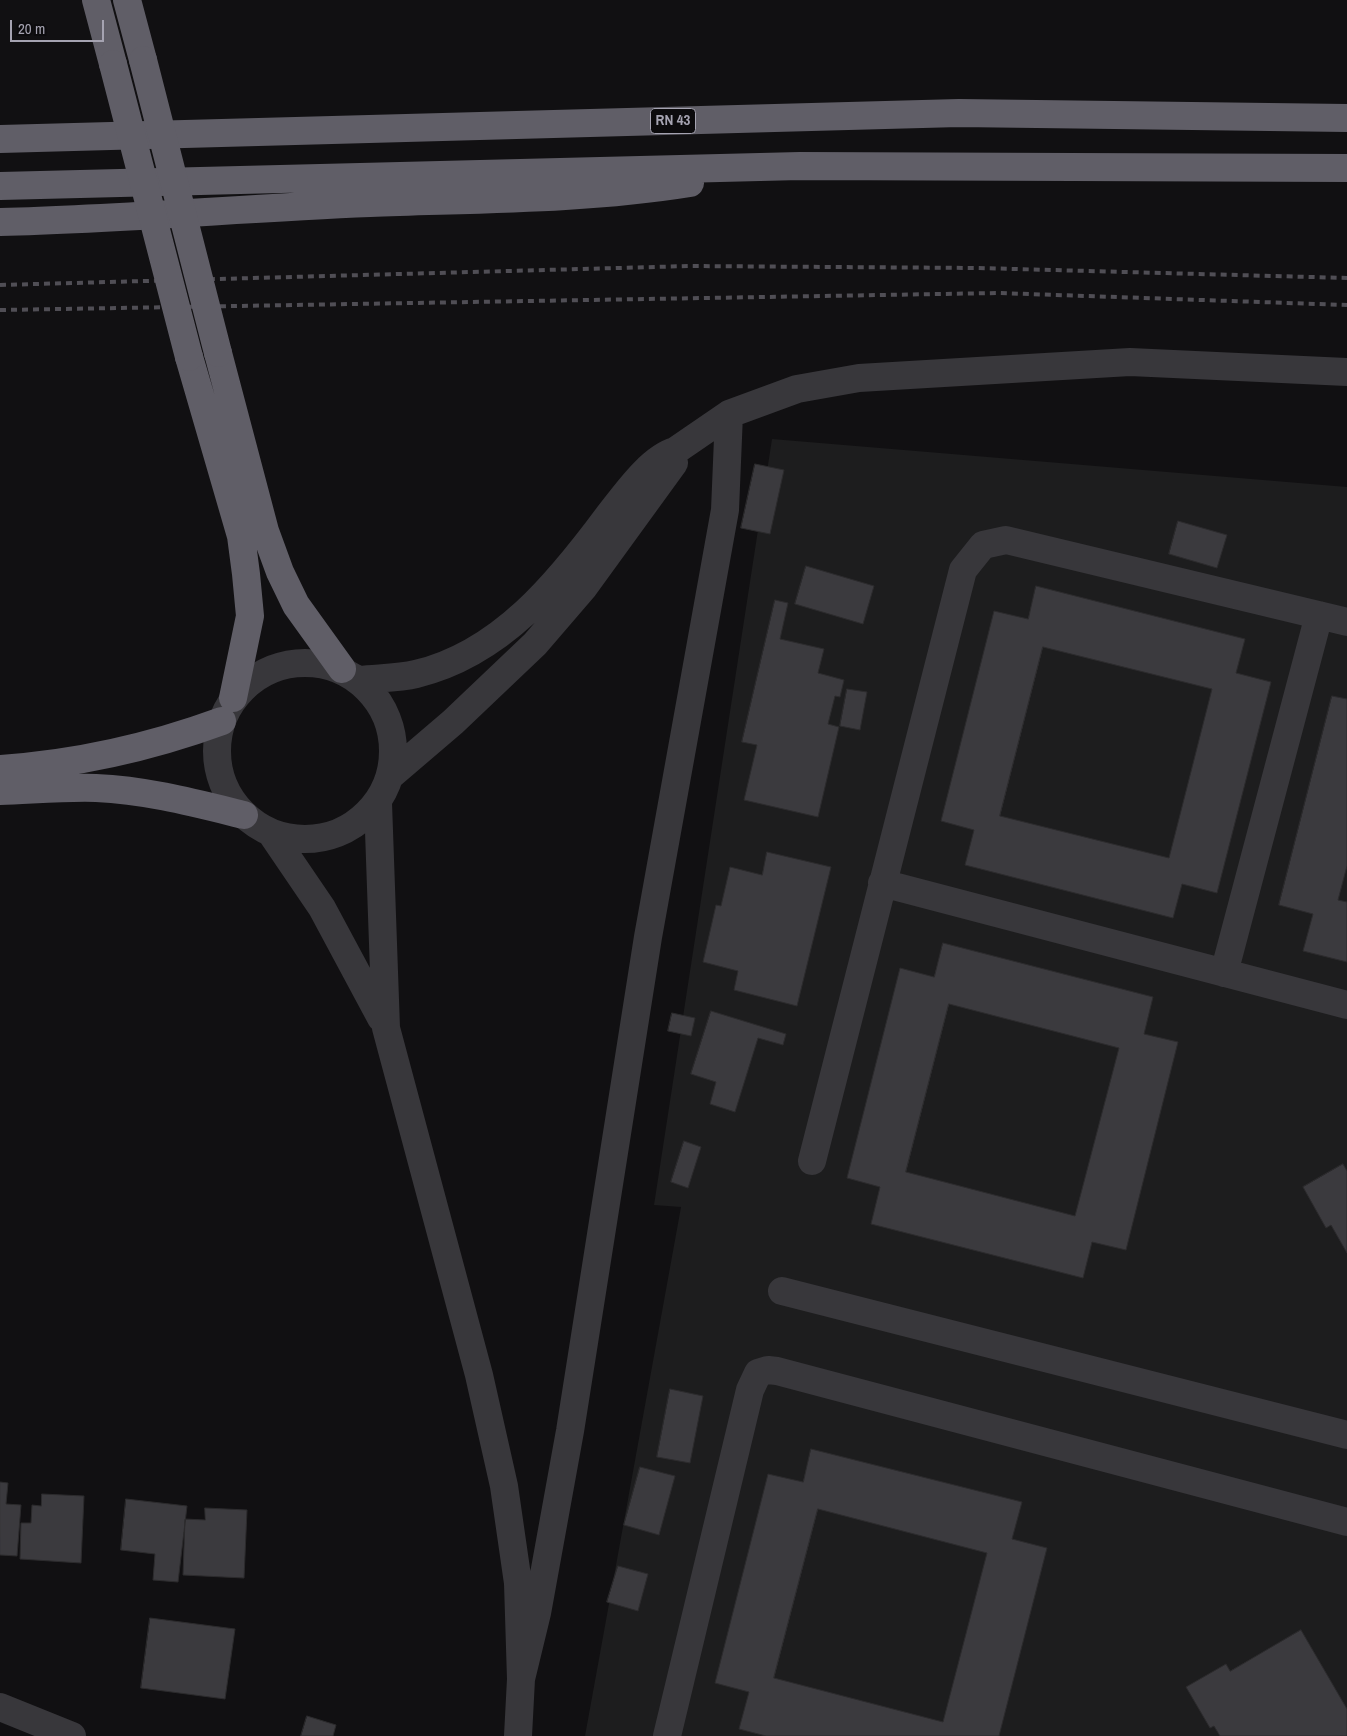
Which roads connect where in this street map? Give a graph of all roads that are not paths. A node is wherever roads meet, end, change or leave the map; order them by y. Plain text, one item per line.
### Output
1 (96, 0) edge
2 (127, 0) edge
3 (1347, 118) edge
4 (0, 124) edge
5 (79, 137) junction
6 (0, 139) edge
7 (800, 166) junction
8 (1347, 168) edge
9 (0, 186) edge
10 (0, 222) edge
11 (1347, 372) edge
12 (728, 414) junction
13 (675, 451) junction
14 (1319, 615) junction
15 (1347, 622) edge
16 (351, 675) junction
17 (227, 710) junction
18 (0, 769) edge
19 (391, 775) junction
20 (0, 791) edge
21 (378, 803) junction
22 (244, 815) junction
23 (271, 833) junction
24 (882, 883) junction
25 (1224, 973) junction
26 (1347, 1005) edge
27 (386, 1028) junction
28 (812, 1161) dead end
29 (782, 1291) dead end
30 (1347, 1435) edge
31 (1347, 1522) edge
32 (521, 1679) junction
33 (0, 1707) edge
34 (72, 1736) edge
35 (518, 1736) edge
36 (667, 1736) edge

1 - 17 highway, bridge
2 - 16 highway, bridge
3 - 5 highway, RN 43
4 - 5 highway
5 - 6 highway, RN 43
7 - 8 highway
7 - 9 highway
7 - 10 highway
11 - 12 street
12 - 13 street
12 - 32 street
13 - 16 street
13 - 19 street
14 - 15 street
14 - 24 street
14 - 25 street
16 - 17 street
16 - 19 street
17 - 18 highway
17 - 22 street
19 - 21 street
20 - 22 highway
21 - 23 street
21 - 27 street
22 - 23 street
23 - 27 street
24 - 25 street
24 - 28 street
25 - 26 street
27 - 32 street
29 - 30 street
31 - 36 street
32 - 35 street
33 - 34 street

